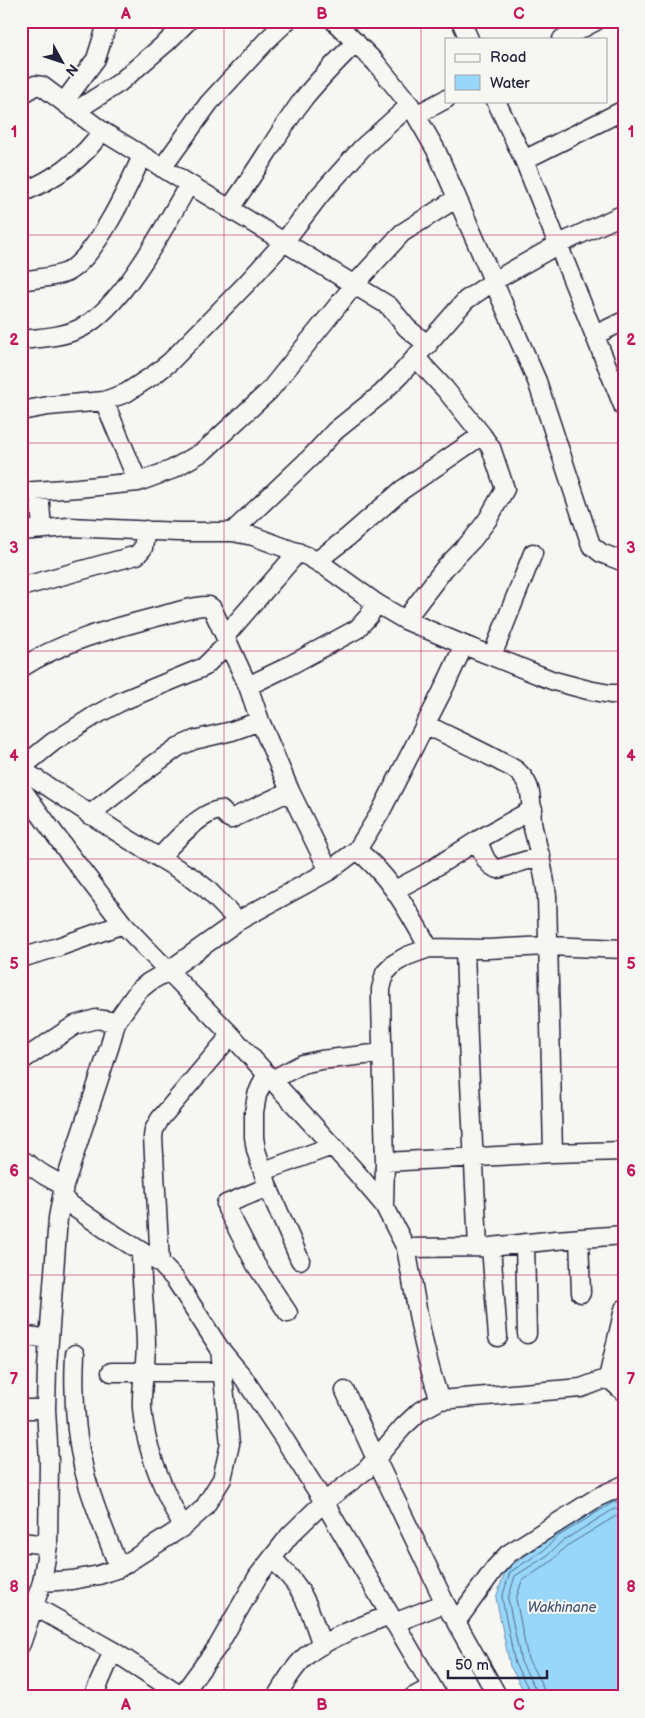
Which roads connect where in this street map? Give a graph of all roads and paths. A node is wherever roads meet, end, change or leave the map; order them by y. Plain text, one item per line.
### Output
1 (108, 21) edge
2 (188, 21) edge
3 (287, 21) edge
4 (334, 21) edge
5 (461, 21) edge
6 (596, 21) edge
7 (469, 38) edge
8 (564, 38) edge
9 (356, 42) junction
10 (21, 96) edge
11 (445, 99) edge
12 (496, 102) edge
13 (70, 106) junction
14 (413, 110) junction
15 (624, 110) edge
16 (102, 131) junction
17 (142, 156) junction
18 (524, 160) junction
19 (162, 168) junction
20 (188, 184) junction
21 (21, 193) edge
22 (457, 198) junction
23 (229, 209) junction
24 (624, 214) edge
25 (284, 242) junction
26 (558, 245) junction
27 (21, 281) edge
28 (494, 281) junction
29 (355, 284) junction
30 (624, 321) edge
31 (595, 335) junction
32 (21, 340) edge
33 (428, 345) junction
34 (416, 358) junction
35 (104, 401) junction
36 (624, 408) edge
37 (21, 411) edge
38 (482, 435) junction
39 (138, 482) junction
40 (26, 491) edge
41 (42, 529) junction
42 (146, 530) junction
43 (21, 531) edge
44 (232, 532) junction
45 (298, 552) junction
46 (533, 553) dead end
47 (317, 561) junction
48 (624, 562) edge
49 (21, 587) edge
50 (376, 603) junction
51 (405, 620) junction
52 (226, 640) junction
53 (464, 645) junction
54 (492, 656) junction
55 (21, 668) edge
56 (248, 686) junction
57 (624, 694) edge
58 (260, 721) junction
59 (425, 724) junction
60 (21, 768) edge
61 (21, 788) edge
62 (290, 791) junction
63 (533, 809) junction
64 (89, 815) junction
65 (478, 840) junction
66 (356, 850) junction
67 (541, 856) junction
68 (159, 858) junction
69 (330, 871) junction
70 (395, 890) junction
71 (238, 921) junction
72 (123, 924) junction
73 (547, 946) junction
74 (429, 948) junction
75 (465, 948) junction
76 (624, 949) edge
77 (21, 958) edge
78 (168, 971) junction
79 (116, 1022) junction
80 (231, 1035) junction
81 (382, 1053) junction
82 (21, 1062) edge
83 (269, 1077) junction
84 (332, 1146) junction
85 (624, 1151) edge
86 (553, 1152) junction
87 (475, 1157) junction
88 (21, 1159) edge
89 (385, 1162) junction
90 (266, 1179) junction
91 (63, 1191) junction
92 (384, 1205) junction
93 (624, 1235) edge
94 (579, 1238) junction
95 (525, 1243) junction
96 (484, 1247) junction
97 (406, 1248) junction
98 (140, 1251) junction
99 (300, 1260) dead end
100 (160, 1263) junction
101 (581, 1293) dead end
102 (624, 1309) edge
103 (288, 1313) dead end
104 (527, 1334) dead end
105 (21, 1335) edge
106 (498, 1337) dead end
107 (50, 1339) junction
108 (220, 1349) junction
109 (75, 1354) dead end
110 (111, 1372) dead end
111 (145, 1372) junction
112 (223, 1372) junction
113 (608, 1378) junction
114 (345, 1390) dead end
115 (624, 1392) edge
116 (440, 1400) junction
117 (46, 1408) junction
118 (21, 1410) edge
119 (376, 1459) junction
120 (624, 1485) edge
121 (324, 1502) junction
122 (183, 1527) junction
123 (21, 1542) edge
124 (48, 1545) junction
125 (272, 1558) junction
126 (119, 1568) junction
127 (42, 1582) junction
128 (445, 1603) junction
129 (28, 1604) edge
130 (392, 1619) junction
131 (456, 1622) junction
132 (21, 1644) edge
133 (322, 1646) junction
134 (113, 1651) junction
135 (435, 1692) edge
136 (183, 1696) edge
137 (93, 1697) edge
138 (276, 1697) edge
139 (413, 1697) edge
140 (498, 1697) edge

1 - 13 street
2 - 13 street
3 - 19 street
4 - 9 street
5 - 7 street
6 - 8 street
9 - 14 street
9 - 23 street
10 - 13 street
11 - 14 street
12 - 18 street
13 - 16 street
14 - 22 street
14 - 25 street
15 - 18 street
16 - 17 street
16 - 21 street
17 - 19 street
17 - 27 street
18 - 26 street
19 - 20 street
20 - 23 street
20 - 32 street
22 - 28 street
22 - 29 street
23 - 25 street
24 - 26 street
25 - 29 street
25 - 35 street
26 - 28 street
26 - 31 street
28 - 33 street
28 - 48 street
29 - 33 street
29 - 39 street
30 - 31 street
31 - 36 street
33 - 34 street
34 - 38 street
34 - 44 street
35 - 37 street
35 - 39 street
38 - 47 street
38 - 51 street
39 - 40 street
40 - 41 street
41 - 42 street
41 - 43 street
42 - 44 street
42 - 49 street
44 - 45 street
45 - 47 street
45 - 52 street
46 - 54 street
47 - 50 street
50 - 51 street
50 - 56 street
51 - 53 street
52 - 55 street
52 - 56 street
52 - 60 street
53 - 54 street
53 - 59 street
54 - 57 street
56 - 58 street
58 - 62 street
58 - 64 street
59 - 63 street
59 - 66 street
60 - 64 street
61 - 72 street
62 - 68 street
62 - 69 street
63 - 65 street
63 - 67 street
64 - 68 street
65 - 67 street
65 - 70 street
66 - 69 street
66 - 70 street
67 - 73 street
68 - 71 street
69 - 71 street
70 - 74 street
71 - 78 street
72 - 77 street
72 - 78 street
73 - 75 street
73 - 76 street
73 - 86 street
74 - 75 street
74 - 81 street
75 - 87 street
78 - 79 street
78 - 80 street
79 - 82 street
79 - 91 street
80 - 83 street
80 - 100 street
81 - 83 street
81 - 89 street
83 - 84 street
83 - 90 street
84 - 90 street
84 - 92 street
85 - 86 street
86 - 87 street
87 - 89 street
87 - 96 street
88 - 91 street
89 - 92 street
90 - 99 street
90 - 103 street
91 - 98 street
91 - 107 street
92 - 97 street
93 - 94 street
94 - 95 street
94 - 101 street
95 - 96 street
95 - 104 street
96 - 97 street
96 - 106 street
97 - 116 street
98 - 100 street
98 - 111 street
100 - 108 street
102 - 113 street
105 - 107 street
107 - 117 street
108 - 112 street
108 - 121 street
109 - 126 street
110 - 111 street
111 - 112 street
111 - 122 street
112 - 122 street
113 - 115 street
113 - 116 street
114 - 119 street
116 - 119 street
117 - 118 street
117 - 124 street
119 - 121 street
119 - 128 street
120 - 131 street
121 - 125 street
121 - 130 street
122 - 126 street
123 - 124 street
124 - 127 street
125 - 133 street
125 - 136 street
126 - 127 street
127 - 129 street
128 - 130 street
128 - 131 street
129 - 132 street
129 - 134 street
130 - 133 street
130 - 135 street
131 - 140 street
133 - 138 street
134 - 136 street
134 - 137 street
135 - 139 street

